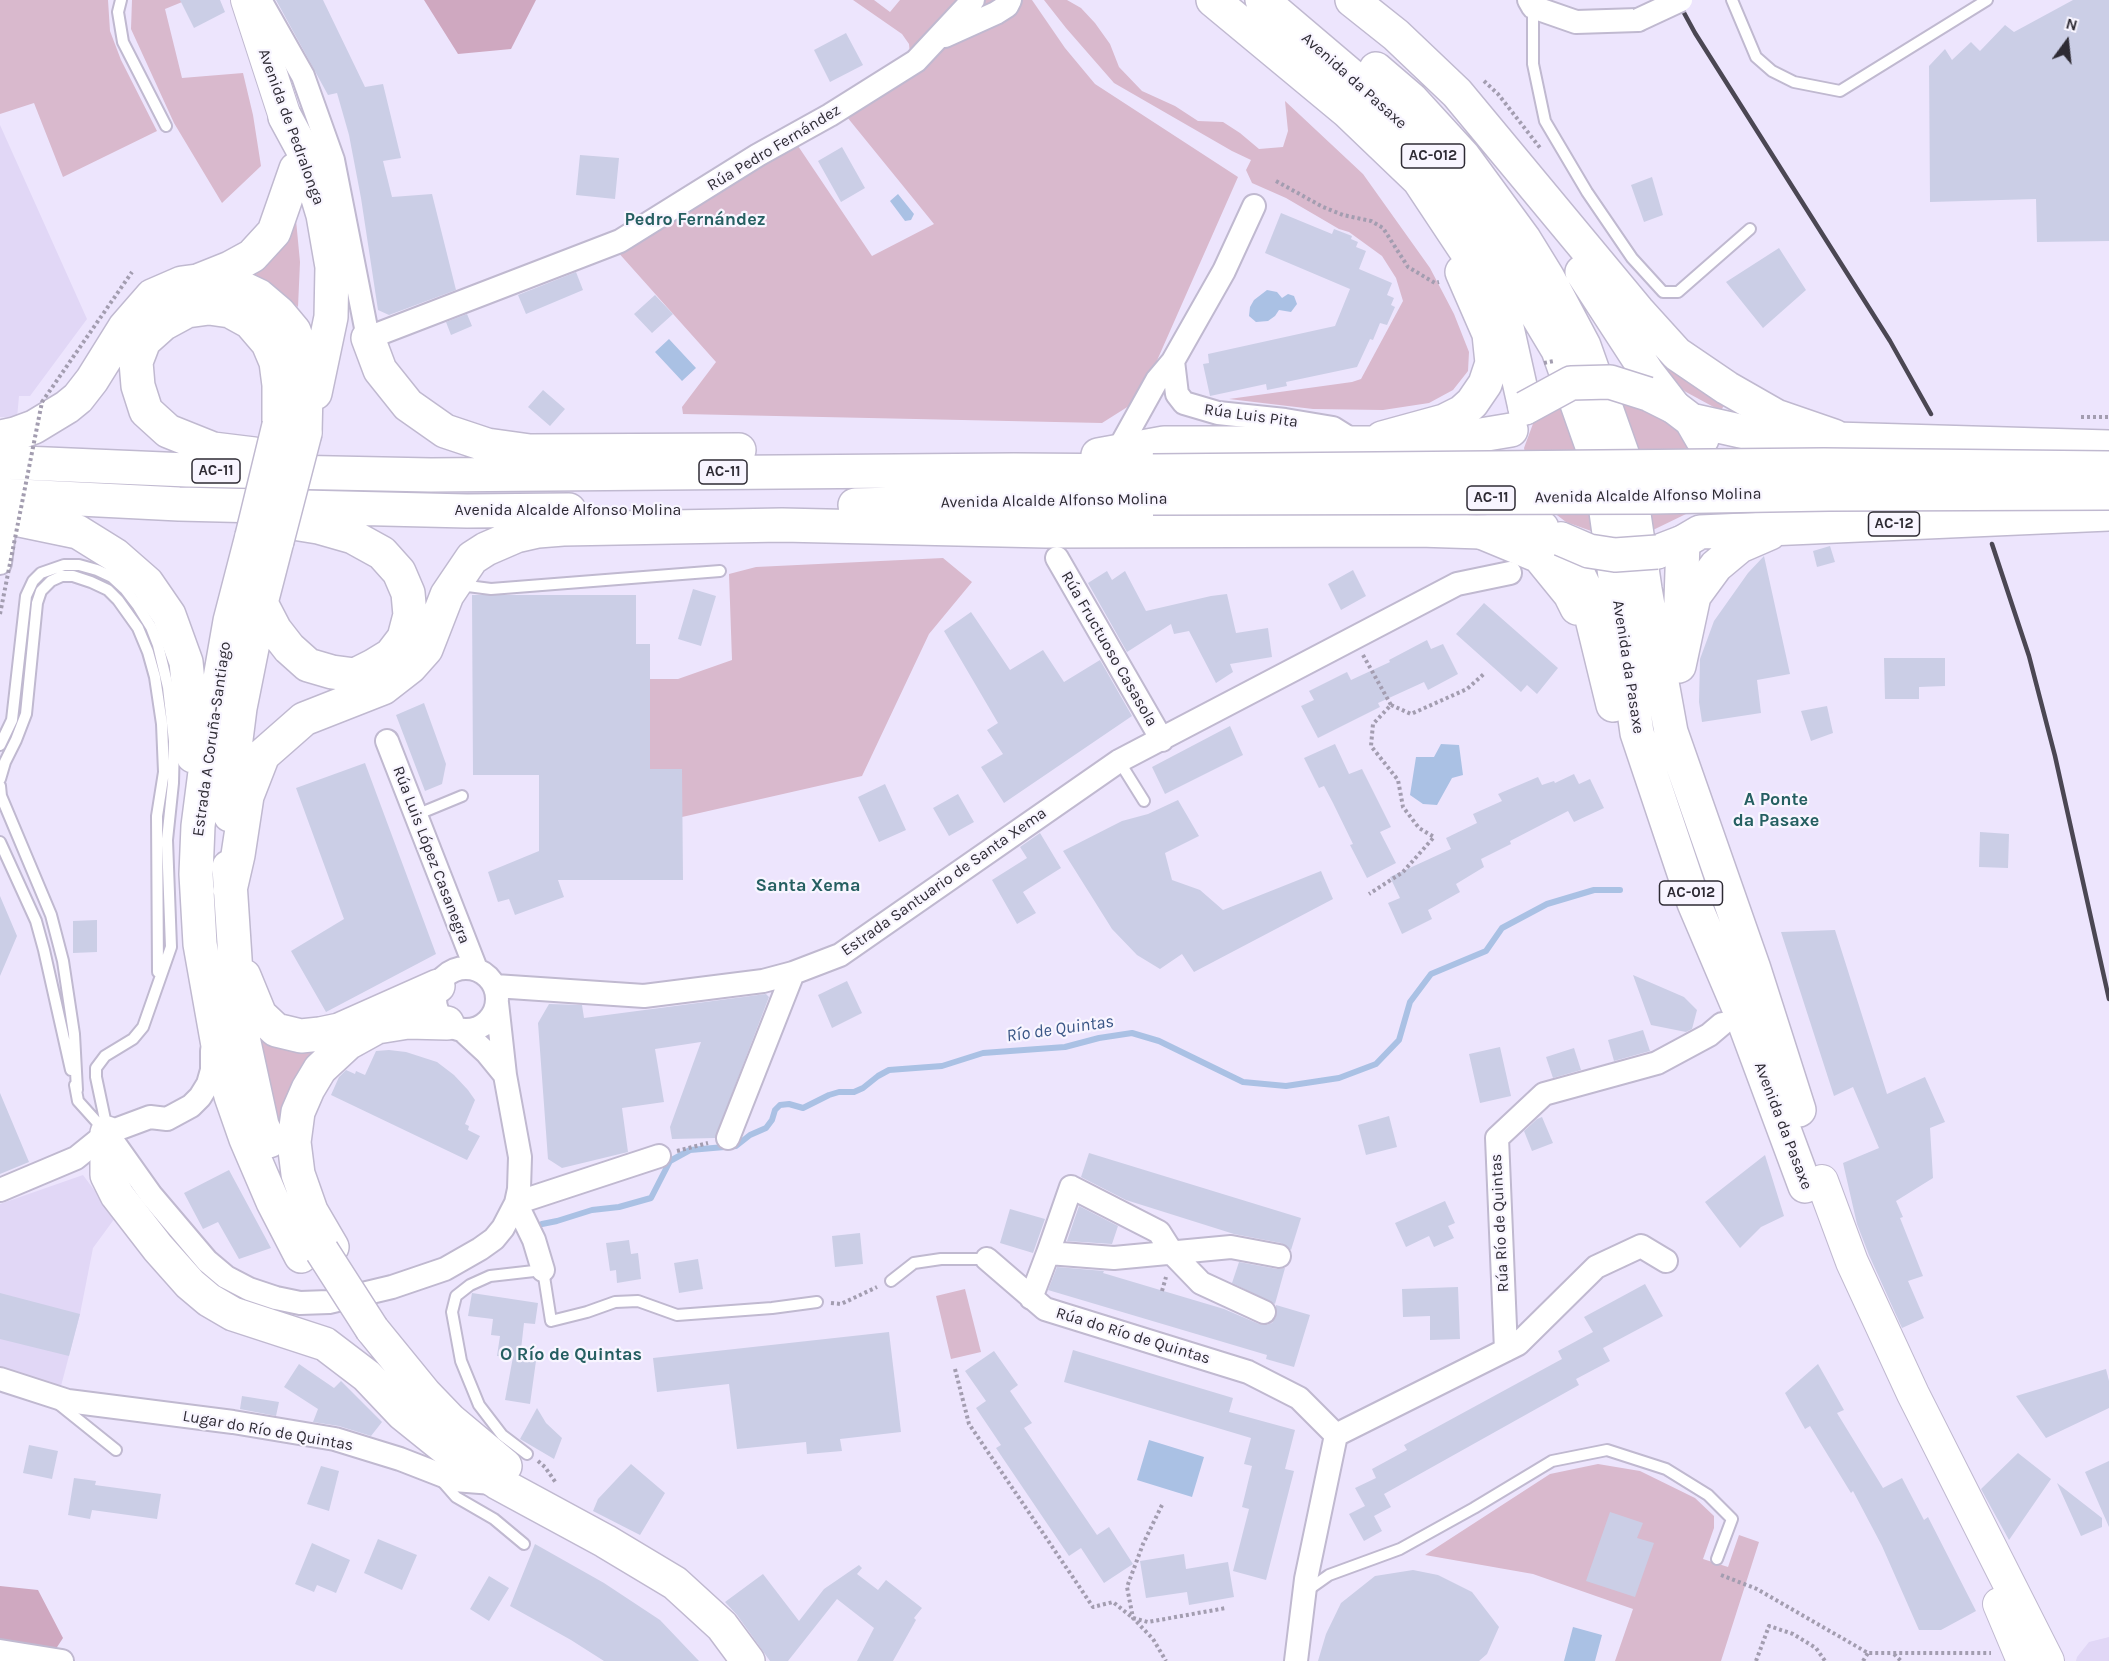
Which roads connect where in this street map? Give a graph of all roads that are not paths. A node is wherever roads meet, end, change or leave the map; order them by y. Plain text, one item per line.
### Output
1 (122, 0) edge
2 (246, 0) edge
3 (260, 0) edge
4 (973, 0) edge
5 (1010, 0) edge
6 (1213, 0) edge
7 (1262, 0) edge
8 (1294, 0) edge
9 (1352, 0) edge
10 (1681, 0) edge
11 (1987, 0) edge
12 (1531, 3) edge
13 (1735, 3) edge
14 (938, 39) junction
15 (1348, 112) junction
16 (285, 117) junction
17 (166, 126) dead end
18 (296, 169) junction
19 (1521, 171) junction
20 (1254, 206) dead end
21 (1750, 229) dead end
22 (197, 281) junction
23 (368, 338) junction
24 (304, 360) junction
25 (1173, 361) junction
26 (1671, 407) junction
27 (1518, 419) junction
28 (292, 429) junction
29 (0, 437) edge
30 (1845, 440) junction
31 (1359, 444) junction
32 (2096, 447) edge
33 (776, 450) junction
34 (1117, 452) junction
35 (0, 462) edge
36 (2109, 468) edge
37 (955, 470) junction
38 (1014, 470) junction
39 (431, 475) junction
40 (1153, 484) junction
41 (179, 504) junction
42 (760, 508) junction
43 (2102, 508) edge
44 (2, 509) edge
45 (1782, 528) junction
46 (1235, 530) junction
47 (1481, 532) junction
48 (1551, 533) junction
49 (264, 539) junction
50 (1680, 542) junction
51 (1057, 558) dead end
52 (0, 563) edge
53 (720, 571) dead end
54 (1510, 573) dead end
55 (453, 584) junction
56 (261, 603) junction
57 (1604, 663) junction
58 (1679, 666) junction
59 (1162, 740) junction
60 (387, 741) dead end
61 (0, 745) edge
62 (1119, 761) junction
63 (0, 779) edge
64 (0, 786) edge
65 (462, 796) dead end
66 (1144, 801) dead end
67 (416, 815) junction
68 (198, 826) junction
69 (0, 842) edge
70 (230, 890) junction
71 (200, 944) junction
72 (235, 955) junction
73 (476, 969) junction
74 (1754, 969) junction
75 (793, 973) junction
76 (438, 986) junction
77 (157, 987) junction
78 (496, 994) junction
79 (1722, 1024) junction
80 (454, 1026) junction
81 (505, 1075) junction
82 (76, 1090) junction
83 (107, 1133) junction
84 (728, 1138) road end
85 (659, 1156) road end
86 (1814, 1184) junction
87 (0, 1190) edge
88 (516, 1203) junction
89 (318, 1251) junction
90 (1048, 1253) junction
91 (1173, 1254) junction
92 (1279, 1256) dead end
93 (987, 1260) joint
94 (1666, 1261) dead end
95 (543, 1270) junction
96 (891, 1281) road end
97 (1031, 1298) junction
98 (816, 1302) road end
99 (1264, 1312) dead end
100 (368, 1329) junction
101 (1506, 1350) junction
102 (0, 1379) edge
103 (58, 1398) junction
104 (1336, 1436) junction
105 (116, 1450) dead end
106 (527, 1454) road end
107 (436, 1473) junction
108 (410, 1477) dead end
109 (498, 1483) junction
110 (1954, 1497) junction
111 (605, 1541) junction
112 (524, 1544) dead end
113 (1717, 1559) road end
114 (1305, 1593) junction
115 (0, 1651) edge
116 (62, 1661) edge
117 (748, 1661) edge
118 (1296, 1661) edge
119 (2023, 1661) edge
120 (2048, 1661) edge

1 - 17 lane
2 - 16 main road, Avenida de Pedralonga
3 - 23 street, Avenida de Pedralonga
4 - 14 street, Rúa Pedro Fernández
5 - 14 street, Rúa Pedro Fernández
6 - 15 main road, AC-012
7 - 86 main road, Avenida da Pasaxe / AC-012
8 - 74 main road, Avenida da Pasaxe / AC-012
9 - 19 main road
10 - 12 street, bridge
11 - 13 lane
12 - 21 lane
14 - 23 street, Rúa Pedro Fernández
15 - 27 main road, AC-012
15 - 31 main road
16 - 18 main road
16 - 28 main road, Avenida de Pedralonga
18 - 22 main road
18 - 24 main road
19 - 26 main road
19 - 30 main road
20 - 25 street
22 - 24 main road
22 - 29 main road
23 - 33 main road
24 - 28 main road
25 - 31 street, Rúa Luis Pita
25 - 34 street
26 - 27 main road, bridge
26 - 30 main road
26 - 50 main road
27 - 31 main road
27 - 48 main road, AC-11
28 - 39 main road
28 - 49 main road, Estrada A Coruña-Santiago, bridge
30 - 32 main road
31 - 34 main road
33 - 34 main road
33 - 37 main road
34 - 38 main road
35 - 39 main road, Avenida Alcalde Alfonso Molina / AC-11
36 - 40 main road, Avenida Alcalde Alfonso Molina / AC-11, bridge
37 - 38 main road, Avenida Alcalde Alfonso Molina / AC-11
37 - 39 main road, Avenida Alcalde Alfonso Molina / AC-11
38 - 40 main road, Avenida Alcalde Alfonso Molina / AC-11
40 - 42 main road, Avenida Alcalde Alfonso Molina / AC-11
40 - 43 main road, Avenida Alcalde Alfonso Molina / AC-11, bridge
41 - 42 main road, Avenida Alcalde Alfonso Molina / AC-11
41 - 44 main road, Avenida Alcalde Alfonso Molina / AC-11
41 - 56 main road
42 - 46 main road
43 - 45 main road, AC-12
44 - 52 street
44 - 68 main road
45 - 50 main road, AC-12
45 - 58 main road
46 - 47 main road, AC-11
46 - 55 main road
47 - 48 main road, AC-11
47 - 57 main road
48 - 50 main road, AC-11, bridge
48 - 57 main road
49 - 56 main road, Estrada A Coruña-Santiago
49 - 68 main road, Estrada A Coruña-Santiago
50 - 58 main road
51 - 59 street, Rúa Fructuoso Casasola
53 - 55 lane
54 - 59 street, Estrada Santuario de Santa Xema
55 - 70 main road
56 - 70 main road, Estrada A Coruña-Santiago
57 - 79 main road
58 - 74 main road
59 - 62 street, Estrada Santuario de Santa Xema
60 - 67 street, Rúa Luis López Casanegra
61 - 77 lane
62 - 66 lane
62 - 75 street, Estrada Santuario de Santa Xema
63 - 77 lane
64 - 82 lane
65 - 67 lane
67 - 73 street, Rúa Luis López Casanegra
68 - 71 main road, Estrada A Coruña-Santiago
69 - 82 lane
70 - 72 main road, Estrada A Coruña-Santiago
71 - 83 street
71 - 89 main road, Estrada A Coruña-Santiago
72 - 76 main road
72 - 89 main road, Estrada A Coruña-Santiago
73 - 76 street, Rúa Luis López Casanegra
73 - 78 street, Rúa Luis López Casanegra
74 - 86 main road, Avenida da Pasaxe / AC-012
75 - 78 street, Estrada Santuario de Santa Xema
75 - 84 street
76 - 80 street
77 - 83 lane
78 - 80 street
78 - 81 street
79 - 86 main road
79 - 101 street, Rúa Río de Quintas
80 - 81 street
80 - 89 main road
81 - 88 street
82 - 83 lane
83 - 87 street
83 - 88 street
83 - 109 main road
85 - 88 street
86 - 110 main road, Avenida da Pasaxe
88 - 95 street
89 - 100 main road, Estrada A Coruña-Santiago, bridge
90 - 91 street
90 - 91 street
90 - 97 street
91 - 92 street
91 - 99 street
93 - 96 lane, Rúa do Río de Quintas
93 - 97 street, Rúa do Río de Quintas
94 - 101 street
95 - 98 lane
95 - 106 lane
97 - 104 street, Rúa do Río de Quintas
100 - 109 main road, Estrada A Coruña-Santiago
100 - 111 main road, Estrada A Coruña-Santiago
101 - 104 street
102 - 103 street, Lugar do Río de Quintas
103 - 105 lane
103 - 107 street, Lugar do Río de Quintas
104 - 114 street
107 - 108 lane
107 - 109 street, Lugar do Río de Quintas
107 - 112 lane
109 - 111 main road, Estrada A Coruña-Santiago
110 - 119 main road
110 - 120 main road
111 - 117 main road, Estrada A Coruña-Santiago
113 - 114 lane
114 - 118 street
115 - 116 street

